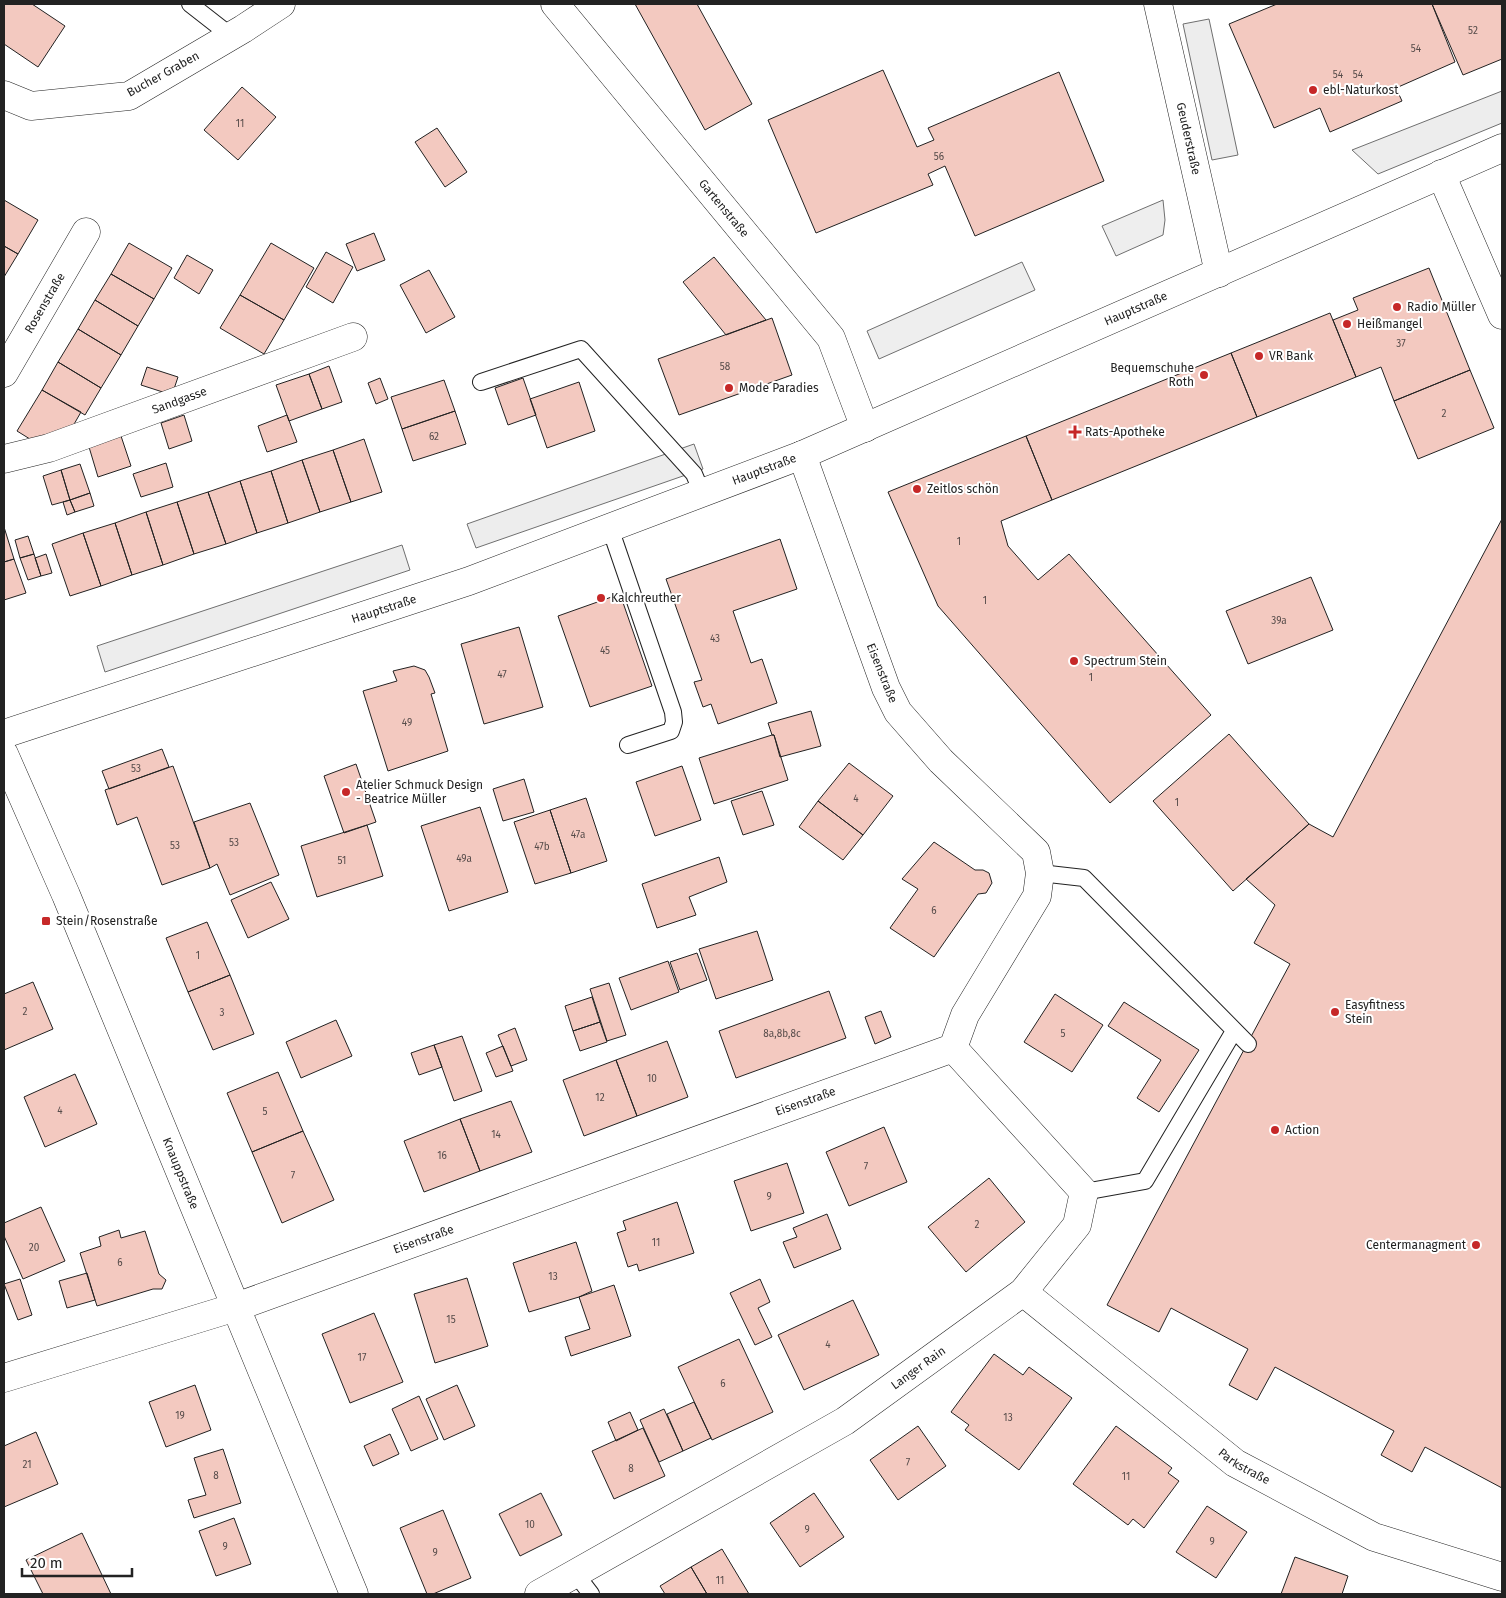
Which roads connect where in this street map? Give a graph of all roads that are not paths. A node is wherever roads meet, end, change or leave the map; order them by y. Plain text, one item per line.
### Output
1 (190, 4) edge
2 (281, 4) edge
3 (555, 4) edge
4 (1158, 4) edge
5 (231, 36) junction
6 (4, 95) edge
7 (1502, 148) edge
8 (1440, 174) junction
9 (86, 232) dead end
10 (1219, 273) junction
11 (1502, 315) edge
12 (353, 337) dead end
13 (4, 373) edge
14 (481, 382) dead end
15 (865, 428) junction
16 (802, 455) junction
17 (4, 459) edge
18 (702, 493) junction
19 (610, 528) junction
20 (4, 734) edge
21 (628, 745) dead end
22 (4, 754) edge
23 (1040, 873) junction
24 (1234, 1031) junction
25 (1248, 1044) dead end
26 (953, 1048) junction
27 (1084, 1192) junction
28 (1023, 1292) junction
29 (236, 1307) junction
30 (4, 1378) edge
31 (1502, 1577) edge
32 (583, 1584) edge
33 (354, 1594) edge
34 (539, 1594) edge

1 - 5 lane
2 - 5 street, Bucher Graben
3 - 15 street, Gartenstraße
4 - 10 street, Geuderstraße
5 - 6 street, Bucher Graben
7 - 8 street, Hauptstraße
8 - 10 street, Hauptstraße
8 - 11 street
9 - 13 street, Rosenstraße
10 - 15 street, Hauptstraße
12 - 17 street, Sandgasse
14 - 18 lane
15 - 16 street, Hauptstraße
16 - 18 street, Hauptstraße
16 - 23 street, Eisenstraße
18 - 19 street, Hauptstraße
19 - 20 street, Hauptstraße
19 - 21 lane
22 - 29 street, Knauppstraße
23 - 24 lane
23 - 26 street, Eisenstraße
24 - 25 lane
24 - 27 lane
26 - 27 street
26 - 29 street, Eisenstraße
27 - 28 street, Langer Rain
28 - 31 street, Parkstraße
28 - 32 street, Langer Rain
29 - 30 street, Eisenstraße
29 - 33 street, Knauppstraße
32 - 34 street, Langer Rain

